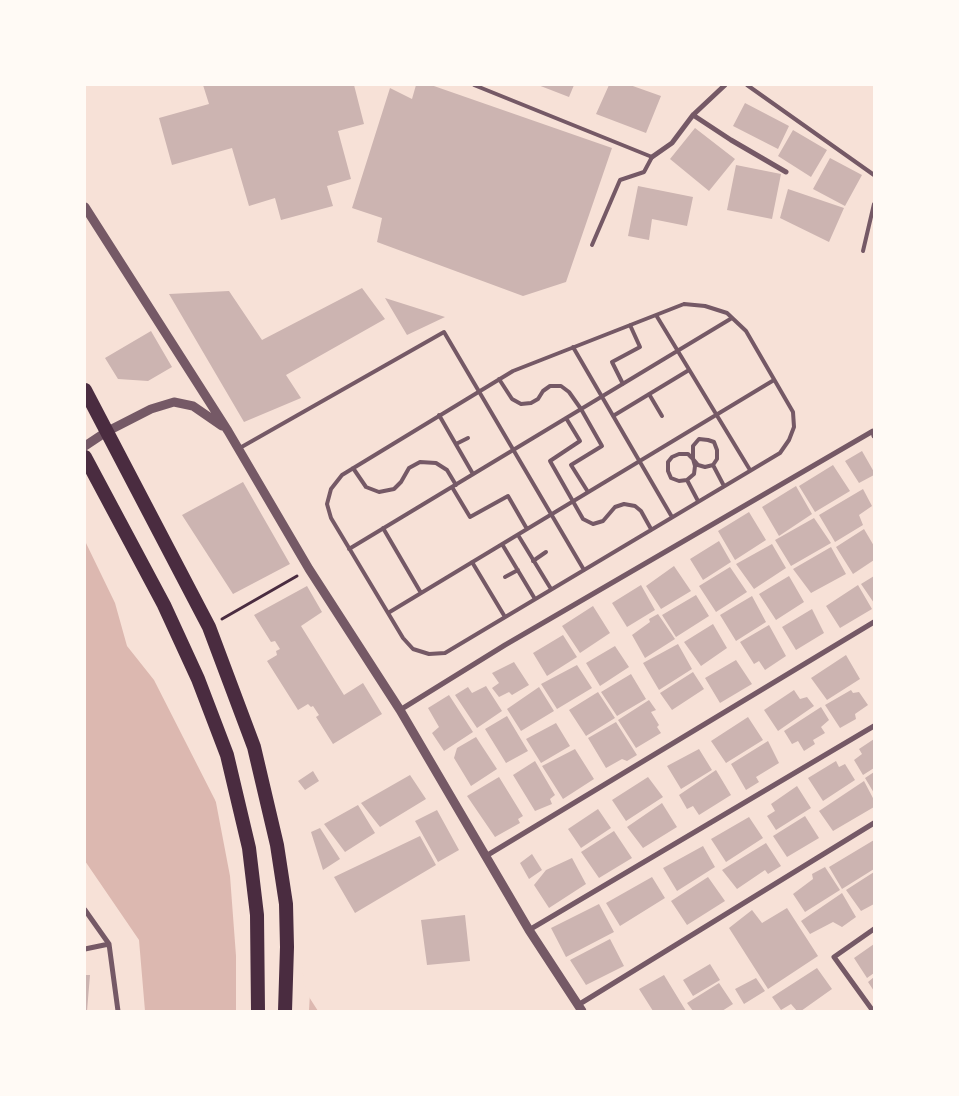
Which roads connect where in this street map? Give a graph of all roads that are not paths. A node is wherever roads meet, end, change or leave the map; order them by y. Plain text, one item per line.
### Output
1 (474, 85) edge
2 (725, 85) edge
3 (747, 85) edge
4 (693, 115) junction
5 (652, 157) junction
6 (786, 172) dead end
7 (874, 175) edge
8 (874, 204) edge
9 (85, 207) edge
10 (592, 245) dead end
11 (863, 251) dead end
12 (656, 315) junction
13 (732, 318) junction
14 (630, 325) junction
15 (573, 347) junction
16 (678, 351) junction
17 (689, 370) junction
18 (499, 379) junction
19 (774, 380) junction
20 (623, 384) junction
21 (85, 390) edge
22 (479, 391) junction
23 (649, 394) junction
24 (602, 397) junction
25 (581, 409) junction
26 (439, 415) junction
27 (716, 415) junction
28 (613, 416) junction
29 (662, 416) dead end
30 (566, 418) junction
31 (228, 431) junction
32 (106, 432) junction
33 (874, 436) edge
34 (468, 438) dead end
35 (456, 444) junction
36 (85, 446) edge
37 (238, 449) junction
38 (513, 450) junction
39 (85, 457) edge
40 (693, 459) junction
41 (640, 461) junction
42 (713, 465) junction
43 (353, 468) junction
44 (750, 470) junction
45 (474, 474) junction
46 (688, 480) junction
47 (454, 486) junction
48 (724, 486) junction
49 (588, 492) junction
50 (698, 501) junction
51 (573, 502) junction
52 (551, 514) junction
53 (672, 517) junction
54 (383, 528) junction
55 (527, 529) junction
56 (652, 529) junction
57 (518, 535) junction
58 (502, 544) junction
59 (349, 549) junction
60 (546, 552) dead end
61 (533, 561) junction
62 (472, 562) junction
63 (518, 570) junction
64 (584, 570) junction
65 (505, 578) dead end
66 (551, 589) junction
67 (421, 593) junction
68 (535, 599) junction
69 (388, 613) junction
70 (504, 617) junction
71 (874, 622) edge
72 (400, 710) junction
73 (874, 726) edge
74 (874, 823) edge
75 (486, 856) junction
76 (85, 910) edge
77 (874, 929) edge
78 (529, 930) junction
79 (109, 944) junction
80 (85, 949) edge
81 (580, 1008) edge
82 (118, 1011) edge
83 (258, 1011) edge
84 (285, 1011) edge
85 (873, 1011) edge

1 - 5 lane
2 - 4 street
3 - 7 lane
4 - 5 street
4 - 6 street
5 - 10 lane
8 - 11 lane
9 - 31 street
12 - 13 lane
12 - 14 lane
12 - 16 lane
13 - 16 lane
13 - 19 lane
14 - 15 lane
14 - 20 lane
15 - 18 lane
15 - 24 lane
16 - 17 lane
16 - 20 lane
17 - 23 lane
17 - 27 lane
18 - 22 lane
18 - 25 lane
19 - 27 lane
19 - 44 lane
20 - 24 lane
21 - 32 highway
22 - 26 lane
22 - 37 lane
22 - 38 lane
23 - 28 lane
23 - 29 lane
24 - 25 lane
24 - 28 lane
25 - 30 lane
25 - 49 lane
26 - 35 lane
26 - 43 lane
27 - 41 lane
27 - 44 lane
28 - 41 lane
30 - 38 lane
30 - 51 lane
31 - 32 street
31 - 37 street
32 - 36 street
32 - 84 highway
33 - 72 street
34 - 35 lane
35 - 45 lane
37 - 72 street
38 - 45 lane
38 - 52 lane
39 - 83 highway
40 - 42 lane
40 - 42 lane
40 - 46 lane
40 - 46 lane
41 - 49 lane
41 - 53 lane
42 - 48 lane
43 - 47 lane
43 - 59 lane
44 - 48 lane
45 - 47 lane
46 - 50 lane
47 - 54 lane
47 - 55 lane
48 - 50 lane
49 - 51 lane
50 - 53 lane
51 - 52 lane
51 - 56 lane
52 - 55 lane
52 - 64 lane
53 - 56 lane
54 - 59 lane
54 - 67 lane
55 - 57 lane
56 - 64 lane
57 - 58 lane
57 - 61 lane
58 - 62 lane
58 - 63 lane
59 - 69 lane
60 - 61 lane
61 - 66 lane
62 - 67 lane
62 - 70 lane
63 - 65 lane
63 - 68 lane
64 - 66 lane
66 - 68 lane
67 - 69 lane
68 - 70 lane
69 - 70 lane
71 - 75 street
72 - 75 street
73 - 78 street
74 - 81 street
75 - 78 street
76 - 79 street
77 - 85 street
78 - 81 street
79 - 80 street
79 - 82 street

